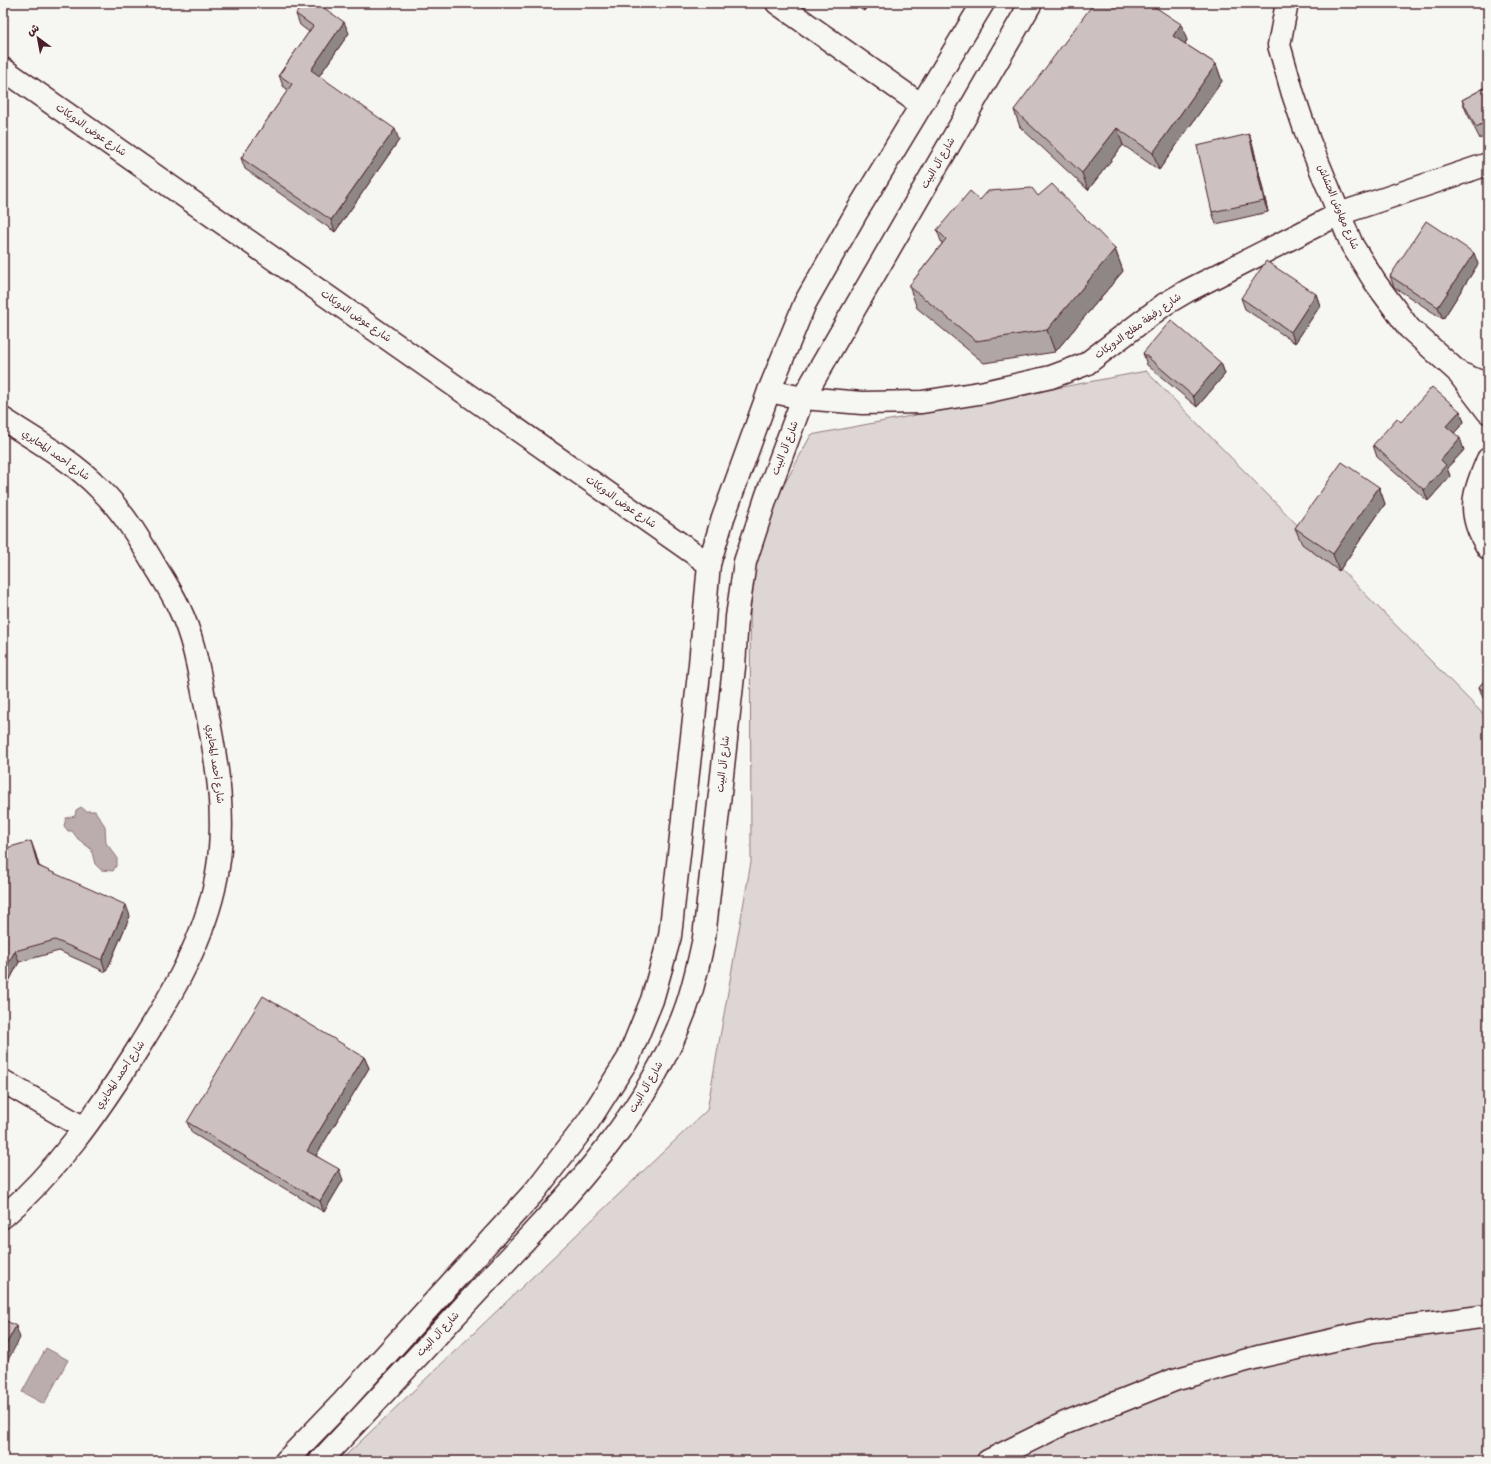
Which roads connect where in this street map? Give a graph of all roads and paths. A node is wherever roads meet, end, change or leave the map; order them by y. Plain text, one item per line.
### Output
1 (777, 3) edge
2 (983, 3) edge
3 (1031, 3) edge
4 (1287, 3) edge
5 (3, 68) edge
6 (920, 104) junction
7 (1488, 164) edge
8 (1339, 214) junction
9 (1459, 373) junction
10 (1488, 385) edge
11 (769, 391) junction
12 (804, 398) junction
13 (1488, 412) edge
14 (3, 419) edge
15 (1488, 459) edge
16 (1488, 548) edge
17 (709, 564) junction
18 (3, 1081) edge
19 (84, 1128) junction
20 (3, 1217) edge
21 (1488, 1316) edge
22 (286, 1461) edge
23 (320, 1461) edge
24 (988, 1461) edge

1 - 6 street
2 - 6 street
3 - 12 street, شارع آل البيت
4 - 8 street, شارع مهاوش الحشاش
5 - 17 street, شارع عوض الدويكات
6 - 11 street
7 - 8 street, شارع رفيفة مفلح الدويكات
8 - 9 street, شارع مهاوش الحشاش
8 - 12 street, شارع رفيفة مفلح الدويكات
9 - 10 street, شارع مهاوش الحشاش
9 - 13 street
11 - 12 street, شارع رفيفة مفلح الدويكات
11 - 17 street
12 - 23 street, شارع آل البيت
14 - 19 street, شارع أحمد المحايري
15 - 16 street
17 - 22 street
18 - 19 street
19 - 20 street, شارع أحمد المحايري
21 - 24 street

